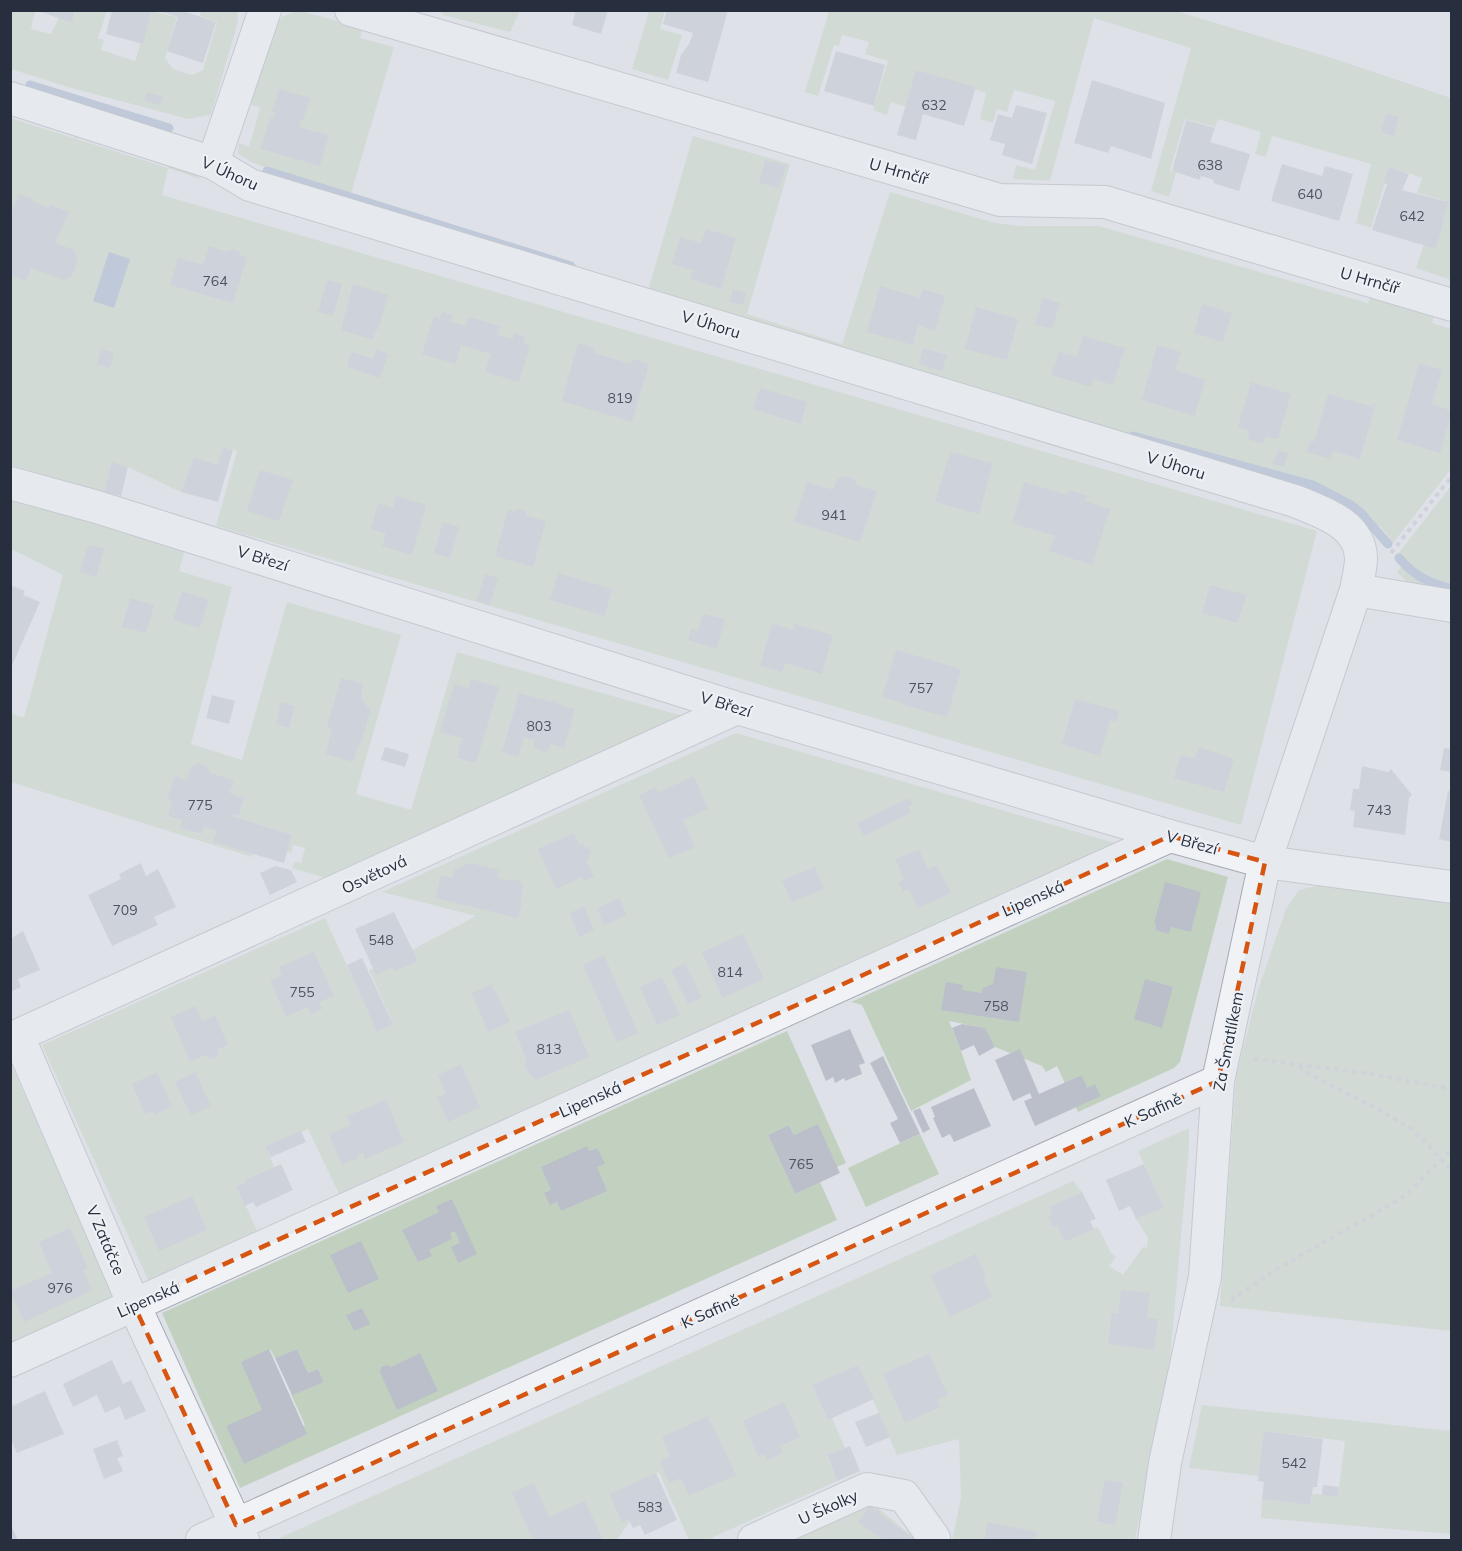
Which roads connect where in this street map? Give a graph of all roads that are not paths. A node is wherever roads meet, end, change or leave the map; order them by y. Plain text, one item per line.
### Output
1 (265, 10) edge
2 (351, 10) edge
3 (10, 99) edge
4 (213, 163) junction
5 (1452, 305) edge
6 (10, 483) edge
7 (1356, 590) junction
8 (1452, 606) edge
9 (737, 708) junction
10 (1170, 836) junction
11 (1265, 862) junction
12 (1452, 886) edge
13 (14, 1038) edge
14 (1220, 1068) junction
15 (134, 1305) junction
16 (10, 1361) edge
17 (239, 1533) edge
18 (202, 1540) edge
19 (754, 1540) edge
20 (933, 1540) edge
21 (1154, 1540) edge

1 - 4 street
2 - 5 street, U Hrnčíř
3 - 4 street, V Úhoru
4 - 7 street, V Úhoru
6 - 9 street, V Březí
7 - 8 street
7 - 11 street, Za Šmatlíkem
9 - 10 street, V Březí
9 - 13 street, Osvětová
10 - 11 street, V Březí
10 - 15 street, Lipenská
11 - 12 street, V Březí
11 - 14 street, Za Šmatlíkem
13 - 15 street, V Zatáčce
14 - 17 street, K Safině
14 - 21 street, Za Šmatlíkem
15 - 16 street, Lipenská
15 - 17 street, V Zatáčce
17 - 18 street, K Safině
19 - 20 street, U Školky

